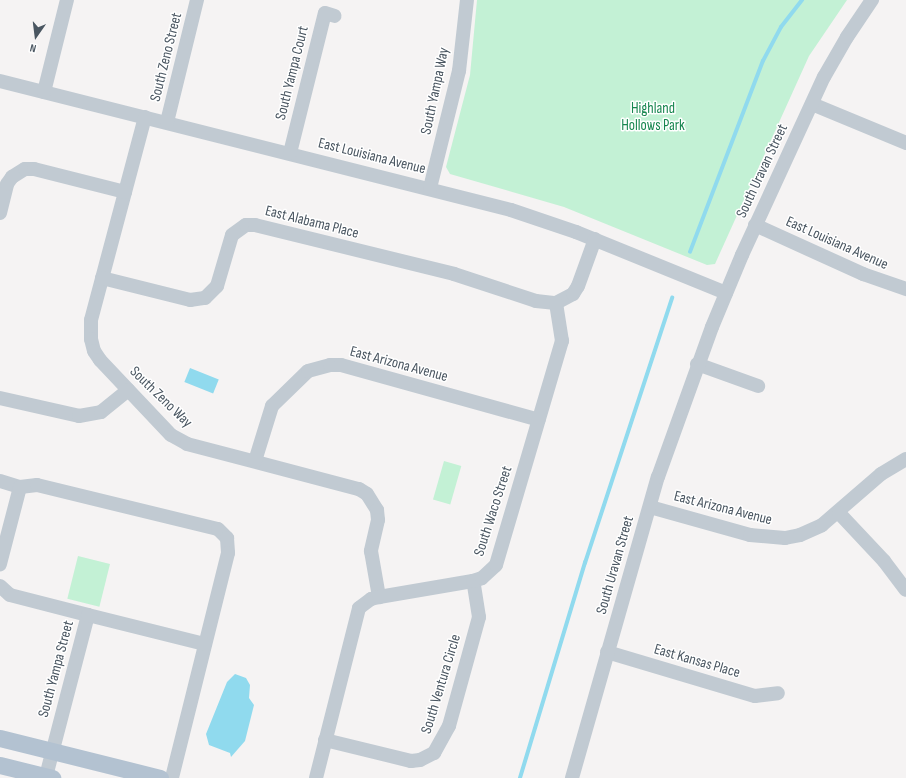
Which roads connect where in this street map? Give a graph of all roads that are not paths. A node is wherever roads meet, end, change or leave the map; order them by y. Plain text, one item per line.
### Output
1 (67, 0) edge
2 (197, 0) edge
3 (467, 0) edge
4 (872, 0) edge
5 (335, 16) dead end
6 (0, 81) edge
7 (44, 92) junction
8 (812, 104) junction
9 (145, 117) junction
10 (167, 122) junction
11 (906, 143) edge
12 (290, 153) junction
13 (430, 188) junction
14 (125, 192) junction
15 (0, 213) edge
16 (755, 225) junction
17 (595, 239) junction
18 (102, 278) junction
19 (906, 289) edge
20 (726, 293) junction
21 (556, 303) junction
22 (697, 364) junction
23 (758, 386) dead end
24 (128, 390) junction
25 (0, 398) edge
26 (539, 420) junction
27 (906, 459) edge
28 (254, 461) junction
29 (0, 481) edge
30 (20, 487) junction
31 (650, 507) junction
32 (839, 513) junction
33 (0, 564) edge
34 (473, 581) junction
35 (0, 586) edge
36 (906, 590) edge
37 (379, 597) junction
38 (88, 615) junction
39 (204, 644) junction
40 (607, 652) junction
41 (778, 693) dead end
42 (0, 738) edge
43 (324, 740) junction
44 (52, 751) junction
45 (0, 765) edge
46 (49, 777) edge
47 (160, 778) edge
48 (172, 778) edge
49 (316, 778) edge
50 (572, 778) edge

1 - 7 street
2 - 10 street, South Zeno Street
3 - 13 street, South Yampa Way
4 - 8 street, South Uravan Street
5 - 12 street, South Yampa Court
6 - 7 street, East Louisiana Avenue
7 - 9 street, East Louisiana Avenue
8 - 11 street
8 - 16 street, South Uravan Street
9 - 10 street, East Louisiana Avenue
9 - 14 street, South Zeno Way
10 - 12 street, East Louisiana Avenue
12 - 13 street, East Louisiana Avenue
13 - 17 street, East Louisiana Avenue
14 - 15 street
14 - 18 street, South Zeno Way
16 - 19 street, East Louisiana Avenue
16 - 20 street, South Uravan Street
17 - 20 street, East Louisiana Avenue
17 - 21 street
18 - 21 street, East Alabama Place
18 - 24 street, South Zeno Way
20 - 22 street, South Uravan Street
21 - 26 street, South Waco Street
22 - 23 street
22 - 31 street, South Uravan Street
24 - 25 street
24 - 28 street, South Zeno Way
26 - 28 street, East Arizona Avenue
26 - 34 street, South Waco Street
27 - 32 street, East Arizona Avenue
28 - 37 street, South Zeno Way
29 - 30 street
30 - 33 street
30 - 39 street
31 - 32 street, East Arizona Avenue
31 - 40 street, South Uravan Street
32 - 36 street
34 - 37 street, South Waco Street
34 - 43 street, South Ventura Circle
35 - 38 street, South Yampa Street
37 - 43 street, South Waco Street
38 - 39 street
38 - 44 street, South Yampa Street
39 - 48 street
40 - 41 street, East Kansas Place
40 - 50 street, South Uravan Street
42 - 44 main road
43 - 49 street, South Waco Street
44 - 46 street, South Yampa Street
44 - 47 main road
45 - 46 main road

